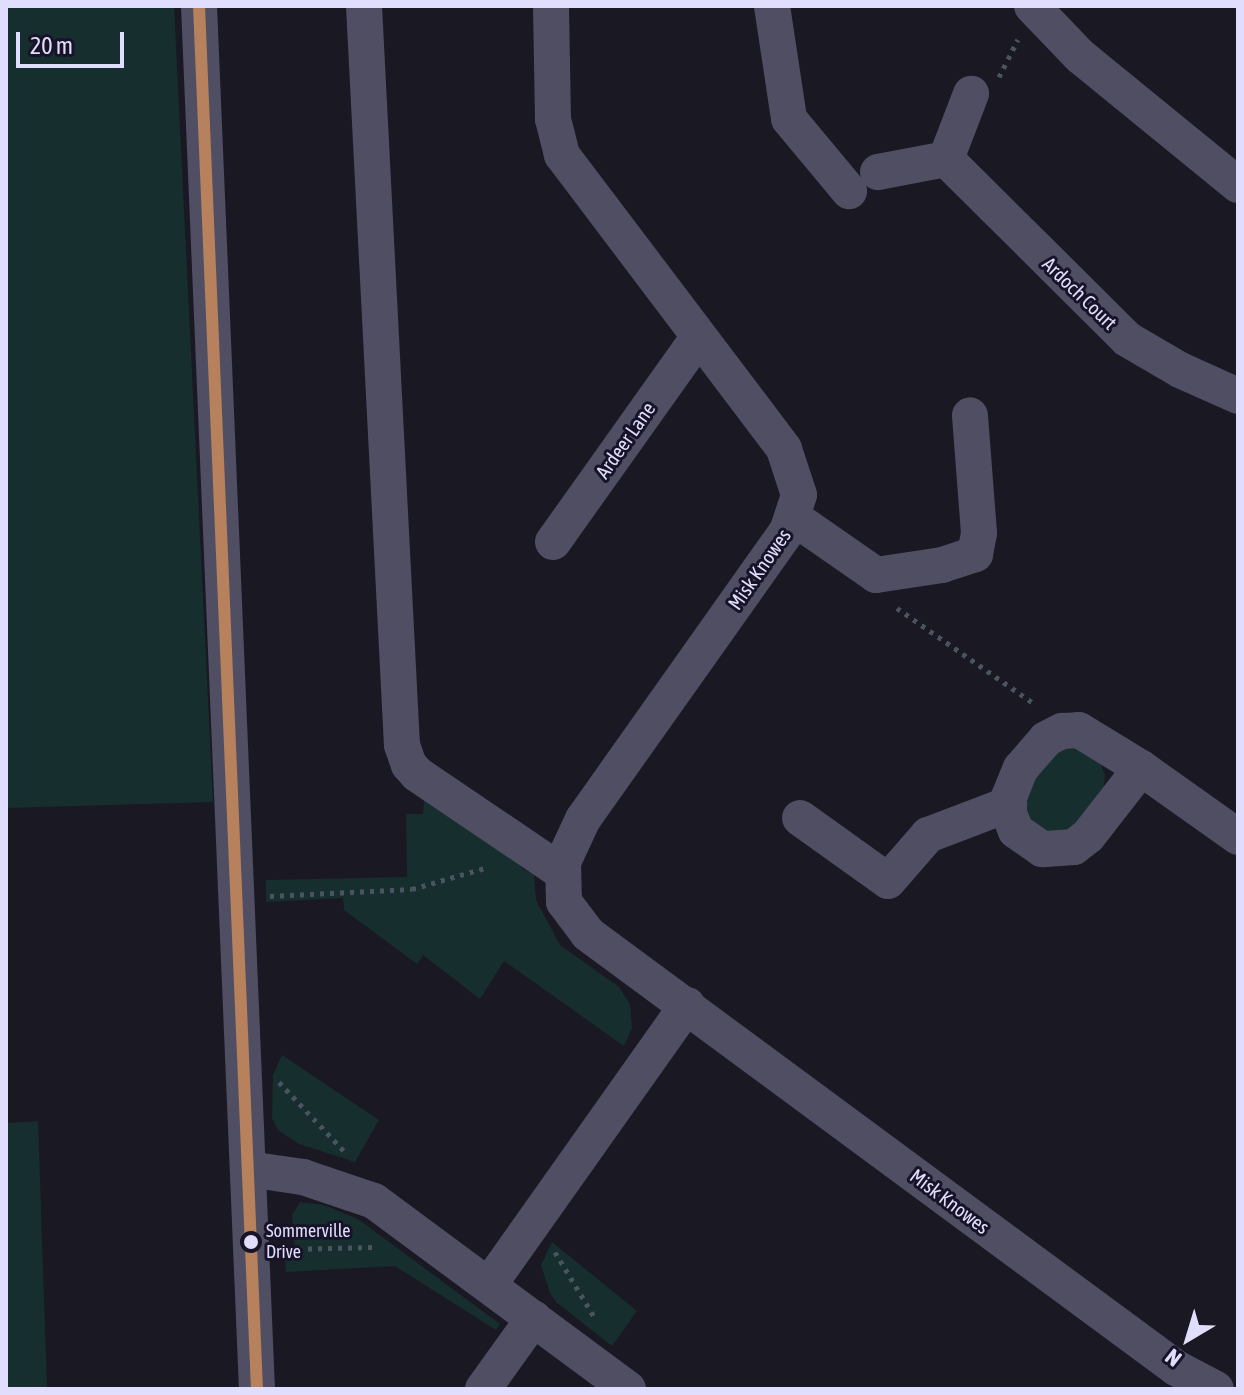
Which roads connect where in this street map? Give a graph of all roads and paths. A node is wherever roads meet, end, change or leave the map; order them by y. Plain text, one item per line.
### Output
1 (199, 6) edge
2 (364, 6) edge
3 (551, 6) edge
4 (772, 6) edge
5 (1032, 7) edge
6 (971, 94) joint
7 (946, 159) junction
8 (1238, 185) edge
9 (698, 338) junction
10 (1238, 396) edge
11 (970, 415) dead end
12 (794, 518) junction
13 (553, 542) dead end
14 (885, 600) dead end
15 (1062, 731) junction
16 (1141, 768) junction
17 (1009, 804) junction
18 (800, 818) dead end
19 (1238, 837) edge
20 (549, 863) junction
21 (237, 898) junction
22 (687, 1005) junction
23 (243, 1044) junction
24 (248, 1169) junction
25 (361, 1195) junction
26 (531, 1226) junction
27 (435, 1245) junction
28 (252, 1250) junction
29 (489, 1285) junction
30 (534, 1318) junction
31 (595, 1364) junction
32 (257, 1389) edge
33 (483, 1389) edge
34 (628, 1389) edge
35 (1216, 1389) edge

1 - 21 street
2 - 20 street
3 - 9 street, Misk Knowes
4 - 7 street
5 - 6 path
5 - 8 street
6 - 7 street
7 - 10 street, Ardoch Court
9 - 12 street, Misk Knowes
9 - 13 street, Ardeer Lane
11 - 12 street
12 - 20 street, Misk Knowes
14 - 15 path
15 - 16 street
15 - 17 street
16 - 17 street
16 - 19 street
17 - 18 street
20 - 21 path
20 - 22 street, Misk Knowes
21 - 23 street
22 - 26 street
22 - 35 street, Misk Knowes
23 - 24 street
23 - 25 path
24 - 25 street
24 - 28 street
25 - 27 street
26 - 29 street
26 - 31 path
27 - 28 path
27 - 29 street
28 - 32 street
29 - 30 street
30 - 31 street
30 - 33 street
31 - 34 street

